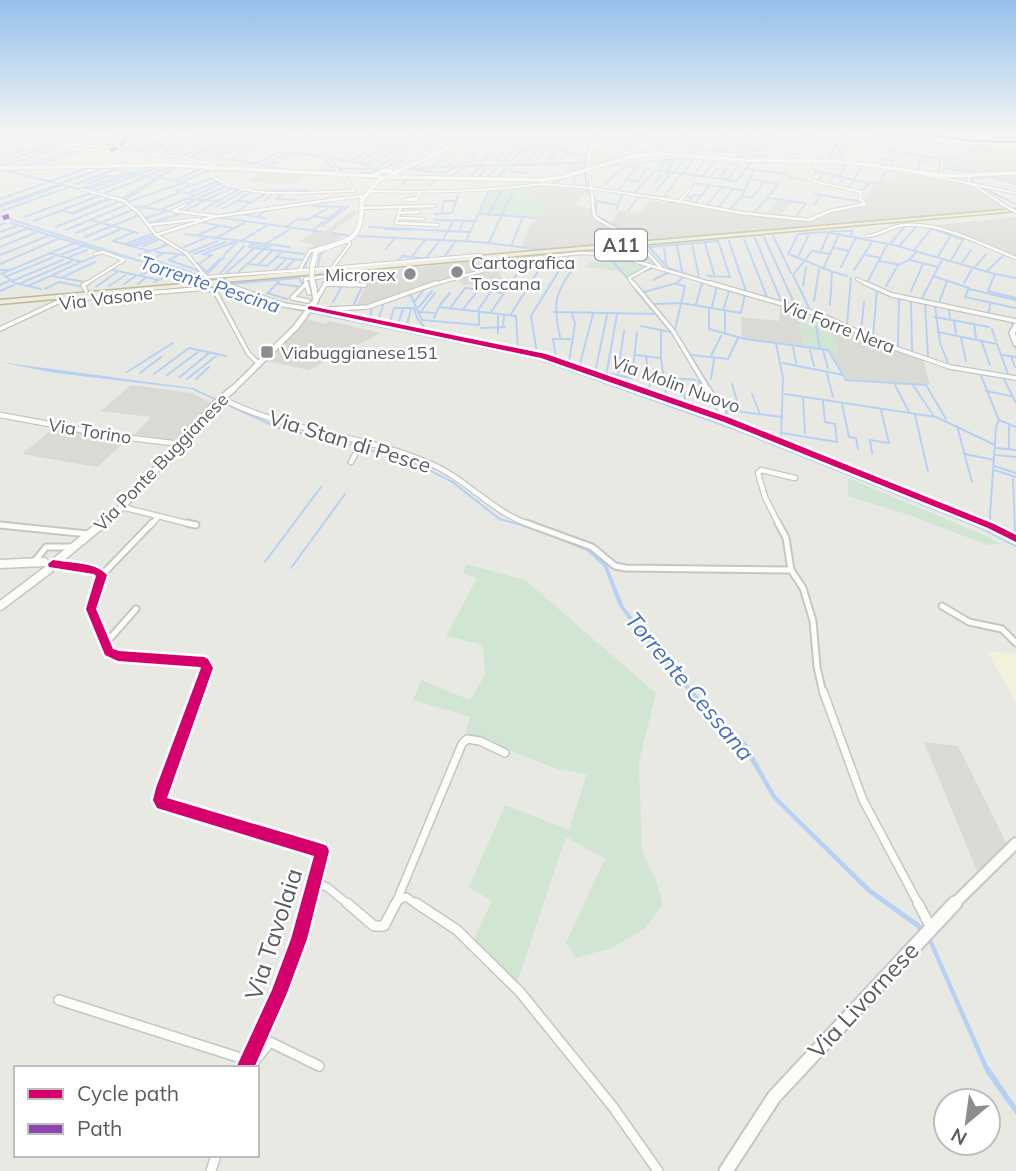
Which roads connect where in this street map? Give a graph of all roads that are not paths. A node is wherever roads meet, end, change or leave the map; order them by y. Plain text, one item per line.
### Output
1 (226, 187) edge
2 (351, 187) edge
3 (370, 187) edge
4 (490, 187) edge
5 (578, 187) edge
6 (834, 187) edge
7 (976, 187) edge
8 (984, 187) edge
9 (589, 188) junction
10 (81, 189) dead end
11 (690, 189) dead end
12 (355, 191) junction
13 (368, 191) junction
14 (419, 193) junction
15 (1016, 194) edge
16 (362, 197) junction
17 (405, 200) dead end
18 (680, 202) junction
19 (185, 205) dead end
20 (434, 206) dead end
21 (1005, 206) joint
22 (401, 207) junction
23 (361, 208) junction
24 (1016, 211) edge
25 (419, 212) dead end
26 (399, 213) junction
27 (218, 216) junction
28 (213, 217) junction
29 (397, 218) junction
30 (423, 219) dead end
31 (149, 225) junction
32 (438, 225) dead end
33 (156, 235) junction
34 (867, 236) dead end
35 (636, 240) joint
36 (346, 241) junction
37 (95, 254) dead end
38 (481, 255) dead end
39 (1016, 258) edge
40 (652, 266) junction
41 (332, 268) junction
42 (661, 268) junction
43 (299, 271) junction
44 (330, 276) junction
45 (206, 277) junction
46 (858, 279) dead end
47 (326, 284) junction
48 (305, 285) junction
49 (344, 285) junction
50 (365, 285) dead end
51 (86, 290) dead end
52 (309, 293) dead end
53 (308, 300) dead end
54 (316, 300) junction
55 (0, 301) edge
56 (310, 308) junction
57 (1016, 323) edge
58 (0, 329) edge
59 (1016, 343) edge
60 (259, 364) junction
61 (1016, 378) edge
62 (218, 400) junction
63 (0, 415) edge
64 (727, 420) junction
65 (352, 439) junction
66 (180, 444) junction
67 (351, 462) dead end
68 (795, 478) dead end
69 (122, 507) junction
70 (158, 517) junction
71 (0, 525) edge
72 (196, 525) dead end
73 (91, 535) junction
74 (1016, 539) edge
75 (72, 550) junction
76 (5, 564) edge
77 (43, 565) junction
78 (791, 570) junction
79 (102, 575) junction
80 (0, 606) edge
81 (942, 606) dead end
82 (136, 610) dead end
83 (1016, 643) edge
84 (104, 645) junction
85 (505, 753) dead end
86 (1016, 843) edge
87 (314, 882) junction
88 (397, 901) junction
89 (930, 928) junction
90 (59, 1000) dead end
91 (247, 1065) edge
92 (319, 1066) dead end
93 (658, 1171) edge
94 (726, 1171) edge

1 - 12 street
2 - 12 street
3 - 13 main road
4 - 14 street
5 - 9 street
6 - 18 street
7 - 21 street
8 - 15 street
9 - 18 street
9 - 35 street
10 - 31 street
11 - 18 street
12 - 16 street
13 - 14 street
13 - 16 main road
14 - 17 street
16 - 23 main road
16 - 27 street
19 - 27 street
20 - 22 street
21 - 24 street, bridge
22 - 23 street
22 - 26 street
23 - 36 main road
24 - 55 highway, A11, bridge
25 - 26 street
26 - 29 street
27 - 28 street
28 - 31 street
28 - 33 street
29 - 30 street
29 - 32 street
31 - 33 street
33 - 45 street
34 - 39 street
35 - 42 street, bridge
36 - 41 street
36 - 43 street
36 - 54 main road, bridge
37 - 51 street
38 - 41 street
40 - 42 street, Via Forre Nera
40 - 56 street, Via Forre Nera
40 - 64 street
41 - 43 street
42 - 61 street, Via Forre Nera
43 - 45 street
44 - 47 street
44 - 48 street
44 - 49 street
45 - 56 street, Via Forre Nera
46 - 57 street
47 - 49 street
47 - 54 street
48 - 52 street
48 - 53 street
49 - 50 street
54 - 56 main road, Via Ponte Buggianese
56 - 60 main road, Via Ponte Buggianese
56 - 64 street, Via Molin Nuovo
57 - 59 main road
58 - 60 street, Via Vasone
60 - 62 main road, Via Ponte Buggianese
62 - 65 street, Via Stan di Pesce
62 - 66 main road, Via Ponte Buggianese
63 - 66 street, Via Torino
64 - 74 street, Via Molin Nuovo
65 - 67 street
65 - 78 street, Via Stan di Pesce
66 - 69 main road, Via Ponte Buggianese
68 - 78 street
69 - 70 street
69 - 73 main road, Via Ponte Buggianese
70 - 72 street
70 - 79 street
71 - 73 street
73 - 75 main road, Via Ponte Buggianese
75 - 77 main road
75 - 77 street, Via Ponte Buggianese
76 - 77 main road
77 - 79 street
77 - 80 main road
78 - 89 street
79 - 84 street
81 - 83 street
82 - 84 street
84 - 87 street, Via Tavolaia
85 - 88 street
86 - 89 main road, Via Livornese
87 - 88 street
87 - 91 street, Via Tavolaia
88 - 93 street
89 - 94 main road, Via Livornese
90 - 91 street
91 - 92 street

